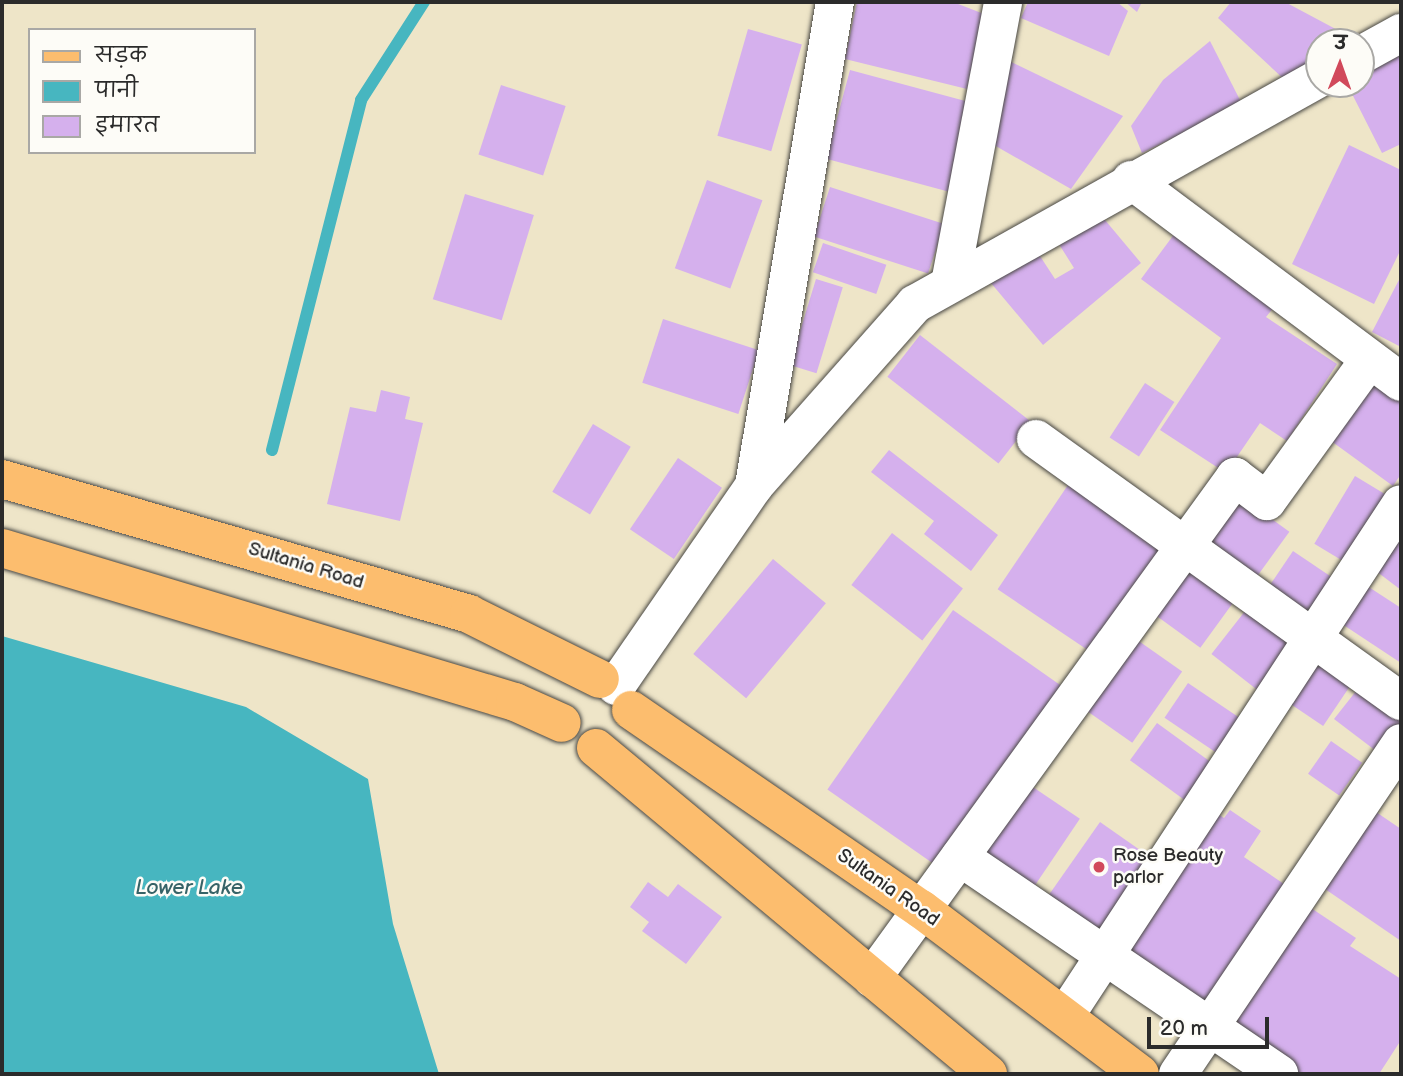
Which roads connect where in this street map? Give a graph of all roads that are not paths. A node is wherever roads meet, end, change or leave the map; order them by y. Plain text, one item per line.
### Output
1 (835, 2) edge
2 (1003, 2) edge
3 (1401, 33) edge
4 (1375, 47) edge
5 (1305, 86) edge
6 (1132, 180) junction
7 (951, 278) junction
8 (1370, 360) junction
9 (1401, 382) edge
10 (1036, 439) dead end
11 (2, 480) edge
12 (754, 485) junction
13 (1401, 504) edge
14 (1185, 545) junction
15 (2, 548) edge
16 (1313, 637) junction
17 (615, 691) junction
18 (1401, 701) edge
19 (562, 723) junction
20 (1401, 743) edge
21 (596, 748) junction
22 (960, 856) junction
23 (921, 909) junction
24 (1104, 955) junction
25 (872, 978) junction
26 (1065, 1016) junction
27 (1206, 1025) junction
28 (988, 1074) edge
29 (1140, 1074) edge
30 (1178, 1074) edge
31 (1279, 1074) edge

1 - 12 street
2 - 7 street
3 - 4 street
5 - 6 street
6 - 7 street
6 - 8 street
7 - 12 street
8 - 9 street
8 - 14 street
10 - 14 street
11 - 17 main road, Sultania Road
12 - 17 street
13 - 16 street
14 - 16 street
14 - 22 street
15 - 19 main road
16 - 18 street
16 - 24 street
17 - 19 main road
17 - 21 main road
17 - 23 main road, Sultania Road
19 - 21 main road
20 - 27 street
21 - 25 main road
22 - 23 street
22 - 24 street
23 - 25 street
23 - 26 main road, Sultania Road
24 - 26 street
24 - 27 street
25 - 28 main road
26 - 29 main road, Sultania Road
27 - 30 street
27 - 31 street

